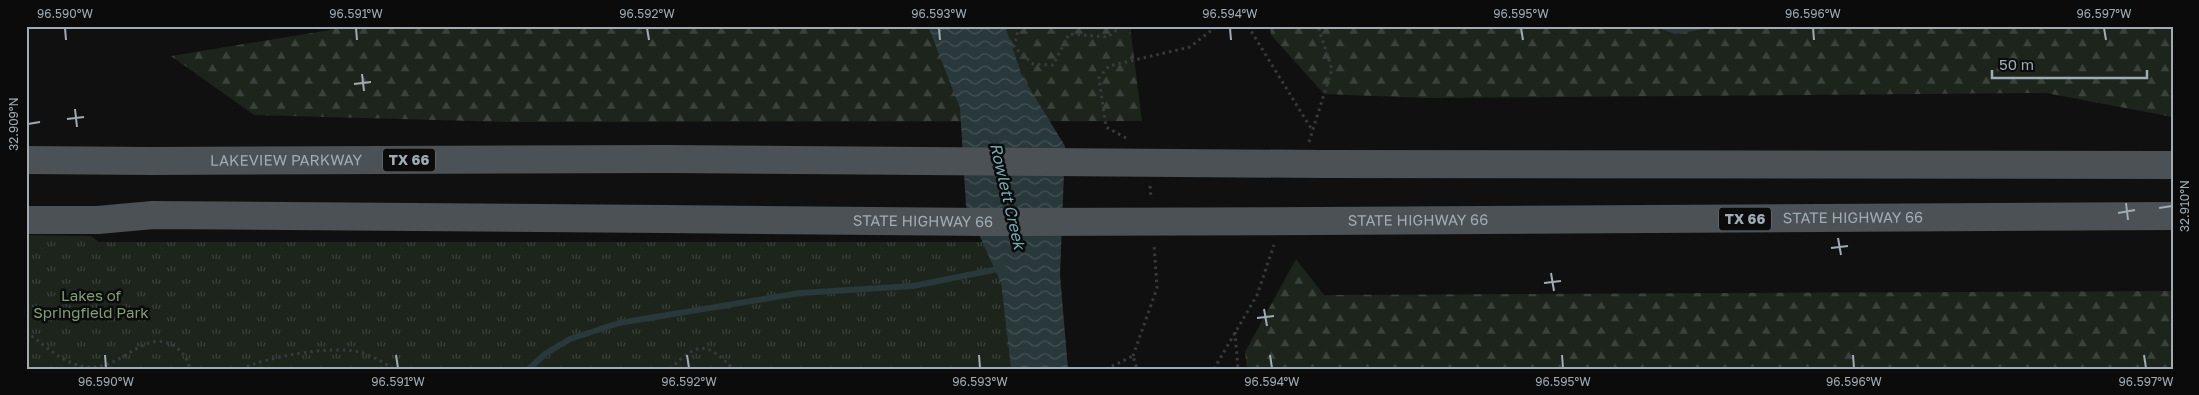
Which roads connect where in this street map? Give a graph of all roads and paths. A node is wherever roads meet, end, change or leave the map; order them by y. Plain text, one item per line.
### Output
1 (1019, 26) edge
2 (1121, 26) edge
3 (1248, 26) edge
4 (1312, 130) dead end
5 (26, 160) edge
6 (2173, 165) edge
7 (2173, 216) edge
8 (26, 220) edge
9 (26, 332) edge
10 (1235, 332) dead end
11 (77, 364) junction
12 (76, 369) edge
13 (190, 369) edge
14 (241, 369) edge
15 (394, 369) edge
16 (670, 369) edge
17 (733, 369) edge
18 (1106, 369) edge
19 (1137, 369) edge
20 (1238, 369) edge

1 - 2 path
3 - 4 path
5 - 6 main road, LAKEVIEW PARKWAY / TX 66, bridge
7 - 8 main road, STATE HIGHWAY 66 / TX 66, bridge
9 - 11 path
10 - 20 path
11 - 12 path
11 - 13 path
14 - 15 path
16 - 17 path
18 - 19 path

